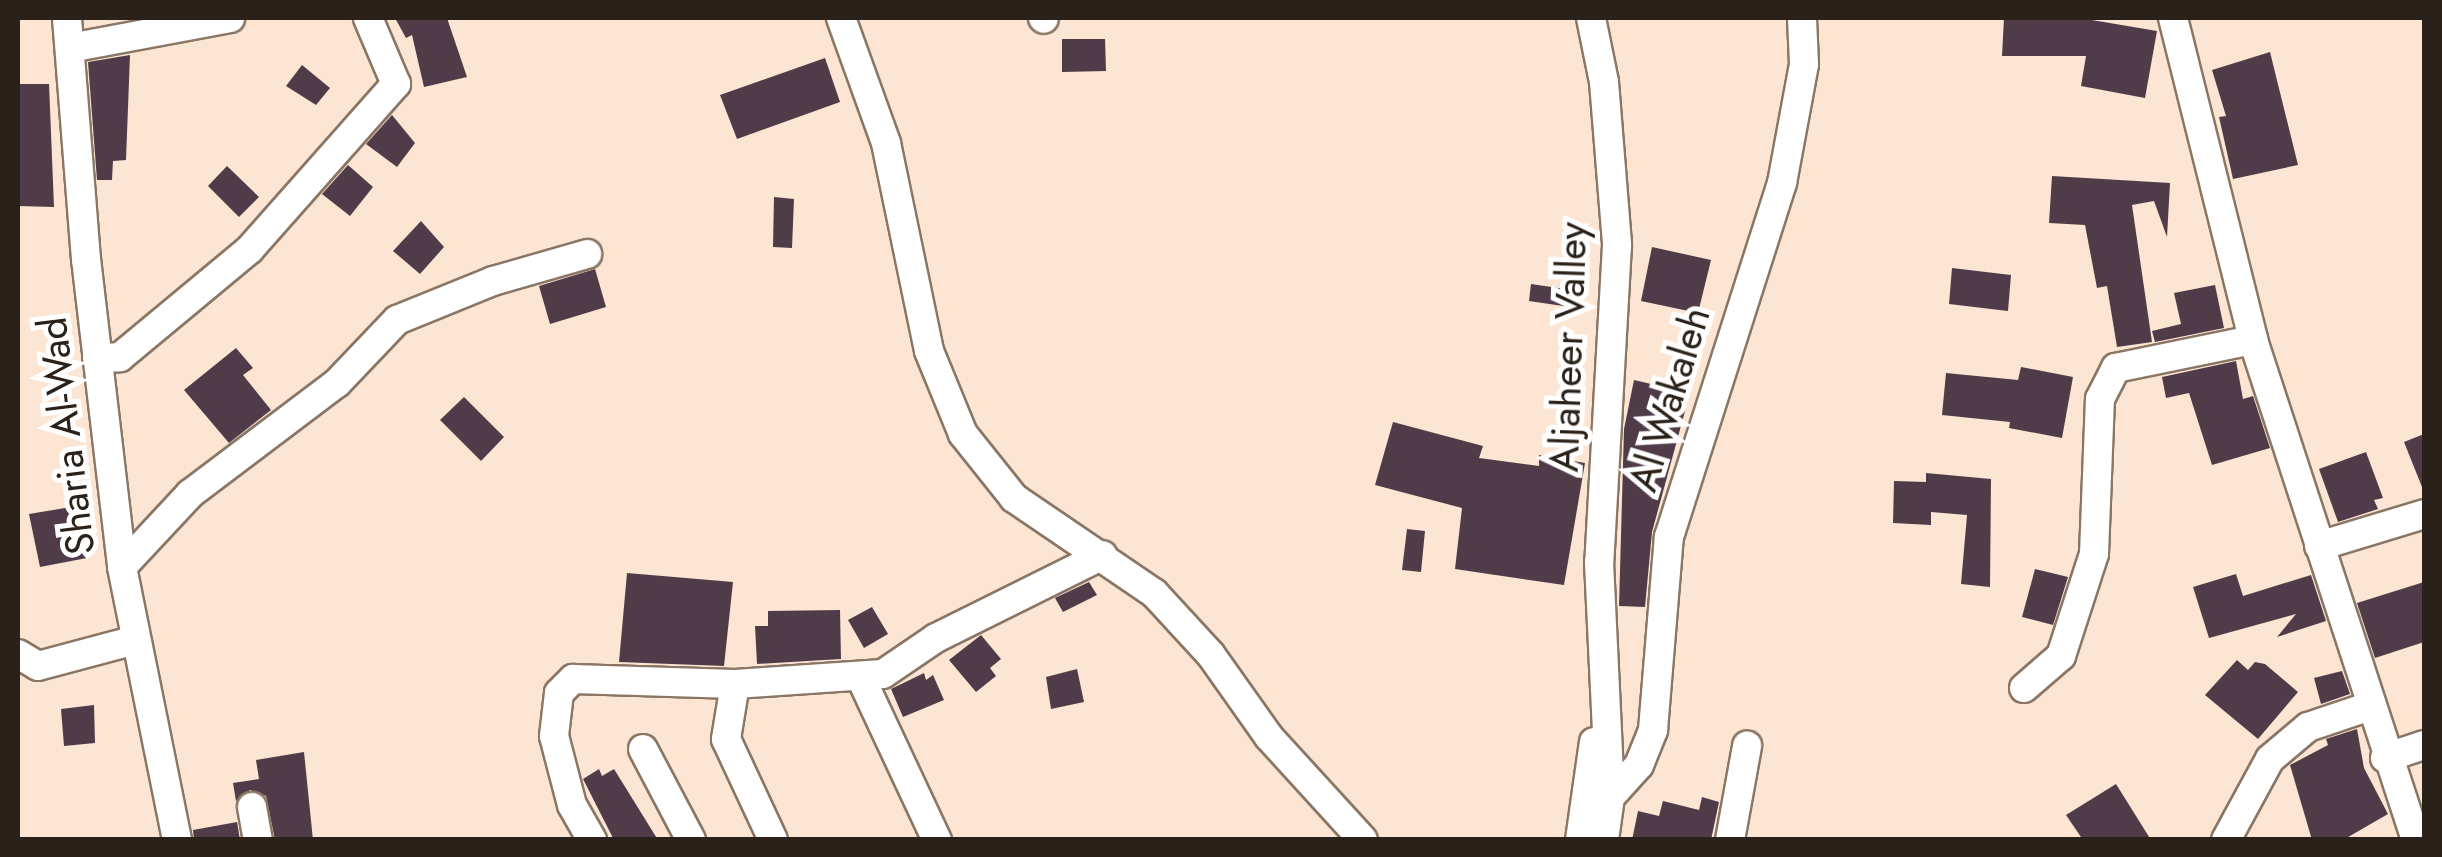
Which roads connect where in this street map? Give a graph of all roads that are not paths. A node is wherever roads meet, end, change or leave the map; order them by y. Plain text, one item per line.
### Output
1 (67, 18) edge
2 (230, 18) edge
3 (368, 18) edge
4 (841, 18) edge
5 (1591, 18) edge
6 (1802, 18) edge
7 (2172, 18) edge
8 (70, 48) junction
9 (587, 254) dead end
10 (2253, 340) junction
11 (96, 358) junction
12 (2424, 514) edge
13 (2319, 546) junction
14 (1102, 555) junction
15 (122, 567) junction
16 (132, 640) junction
17 (18, 654) edge
18 (861, 678) junction
19 (1602, 682) junction
20 (735, 684) junction
21 (2024, 688) dead end
22 (2370, 706) junction
23 (2424, 745) edge
24 (1747, 746) dead end
25 (643, 749) dead end
26 (2385, 758) junction
27 (1610, 797) junction
28 (252, 807) dead end
29 (177, 840) edge
30 (258, 840) edge
31 (592, 840) edge
32 (691, 840) edge
33 (773, 840) edge
34 (936, 840) edge
35 (1363, 840) edge
36 (1580, 840) edge
37 (1604, 840) edge
38 (1730, 840) edge
39 (2226, 840) edge
40 (2416, 840) edge

1 - 8 street, Sharia Al-Wad
2 - 8 street
3 - 11 street
4 - 14 street
5 - 19 street, Aljaheer Valley
6 - 27 street, Al Wakaleh
7 - 10 street
8 - 11 street, Sharia Al-Wad
9 - 15 street
10 - 13 street
10 - 21 street
11 - 15 street, Sharia Al-Wad
12 - 13 street
13 - 22 street
14 - 18 street
14 - 35 street
15 - 16 street, Sharia Al-Wad
16 - 17 street
16 - 29 street, Sharia Al-Wad
18 - 20 street
18 - 34 street
19 - 27 street, Aljaheer Valley
19 - 36 street, Aljaheer Valley
20 - 31 street
20 - 33 street
22 - 26 street
22 - 39 street
23 - 26 street
24 - 38 street
25 - 32 street
26 - 40 street
27 - 37 street, Aljaheer Valley
28 - 30 street

